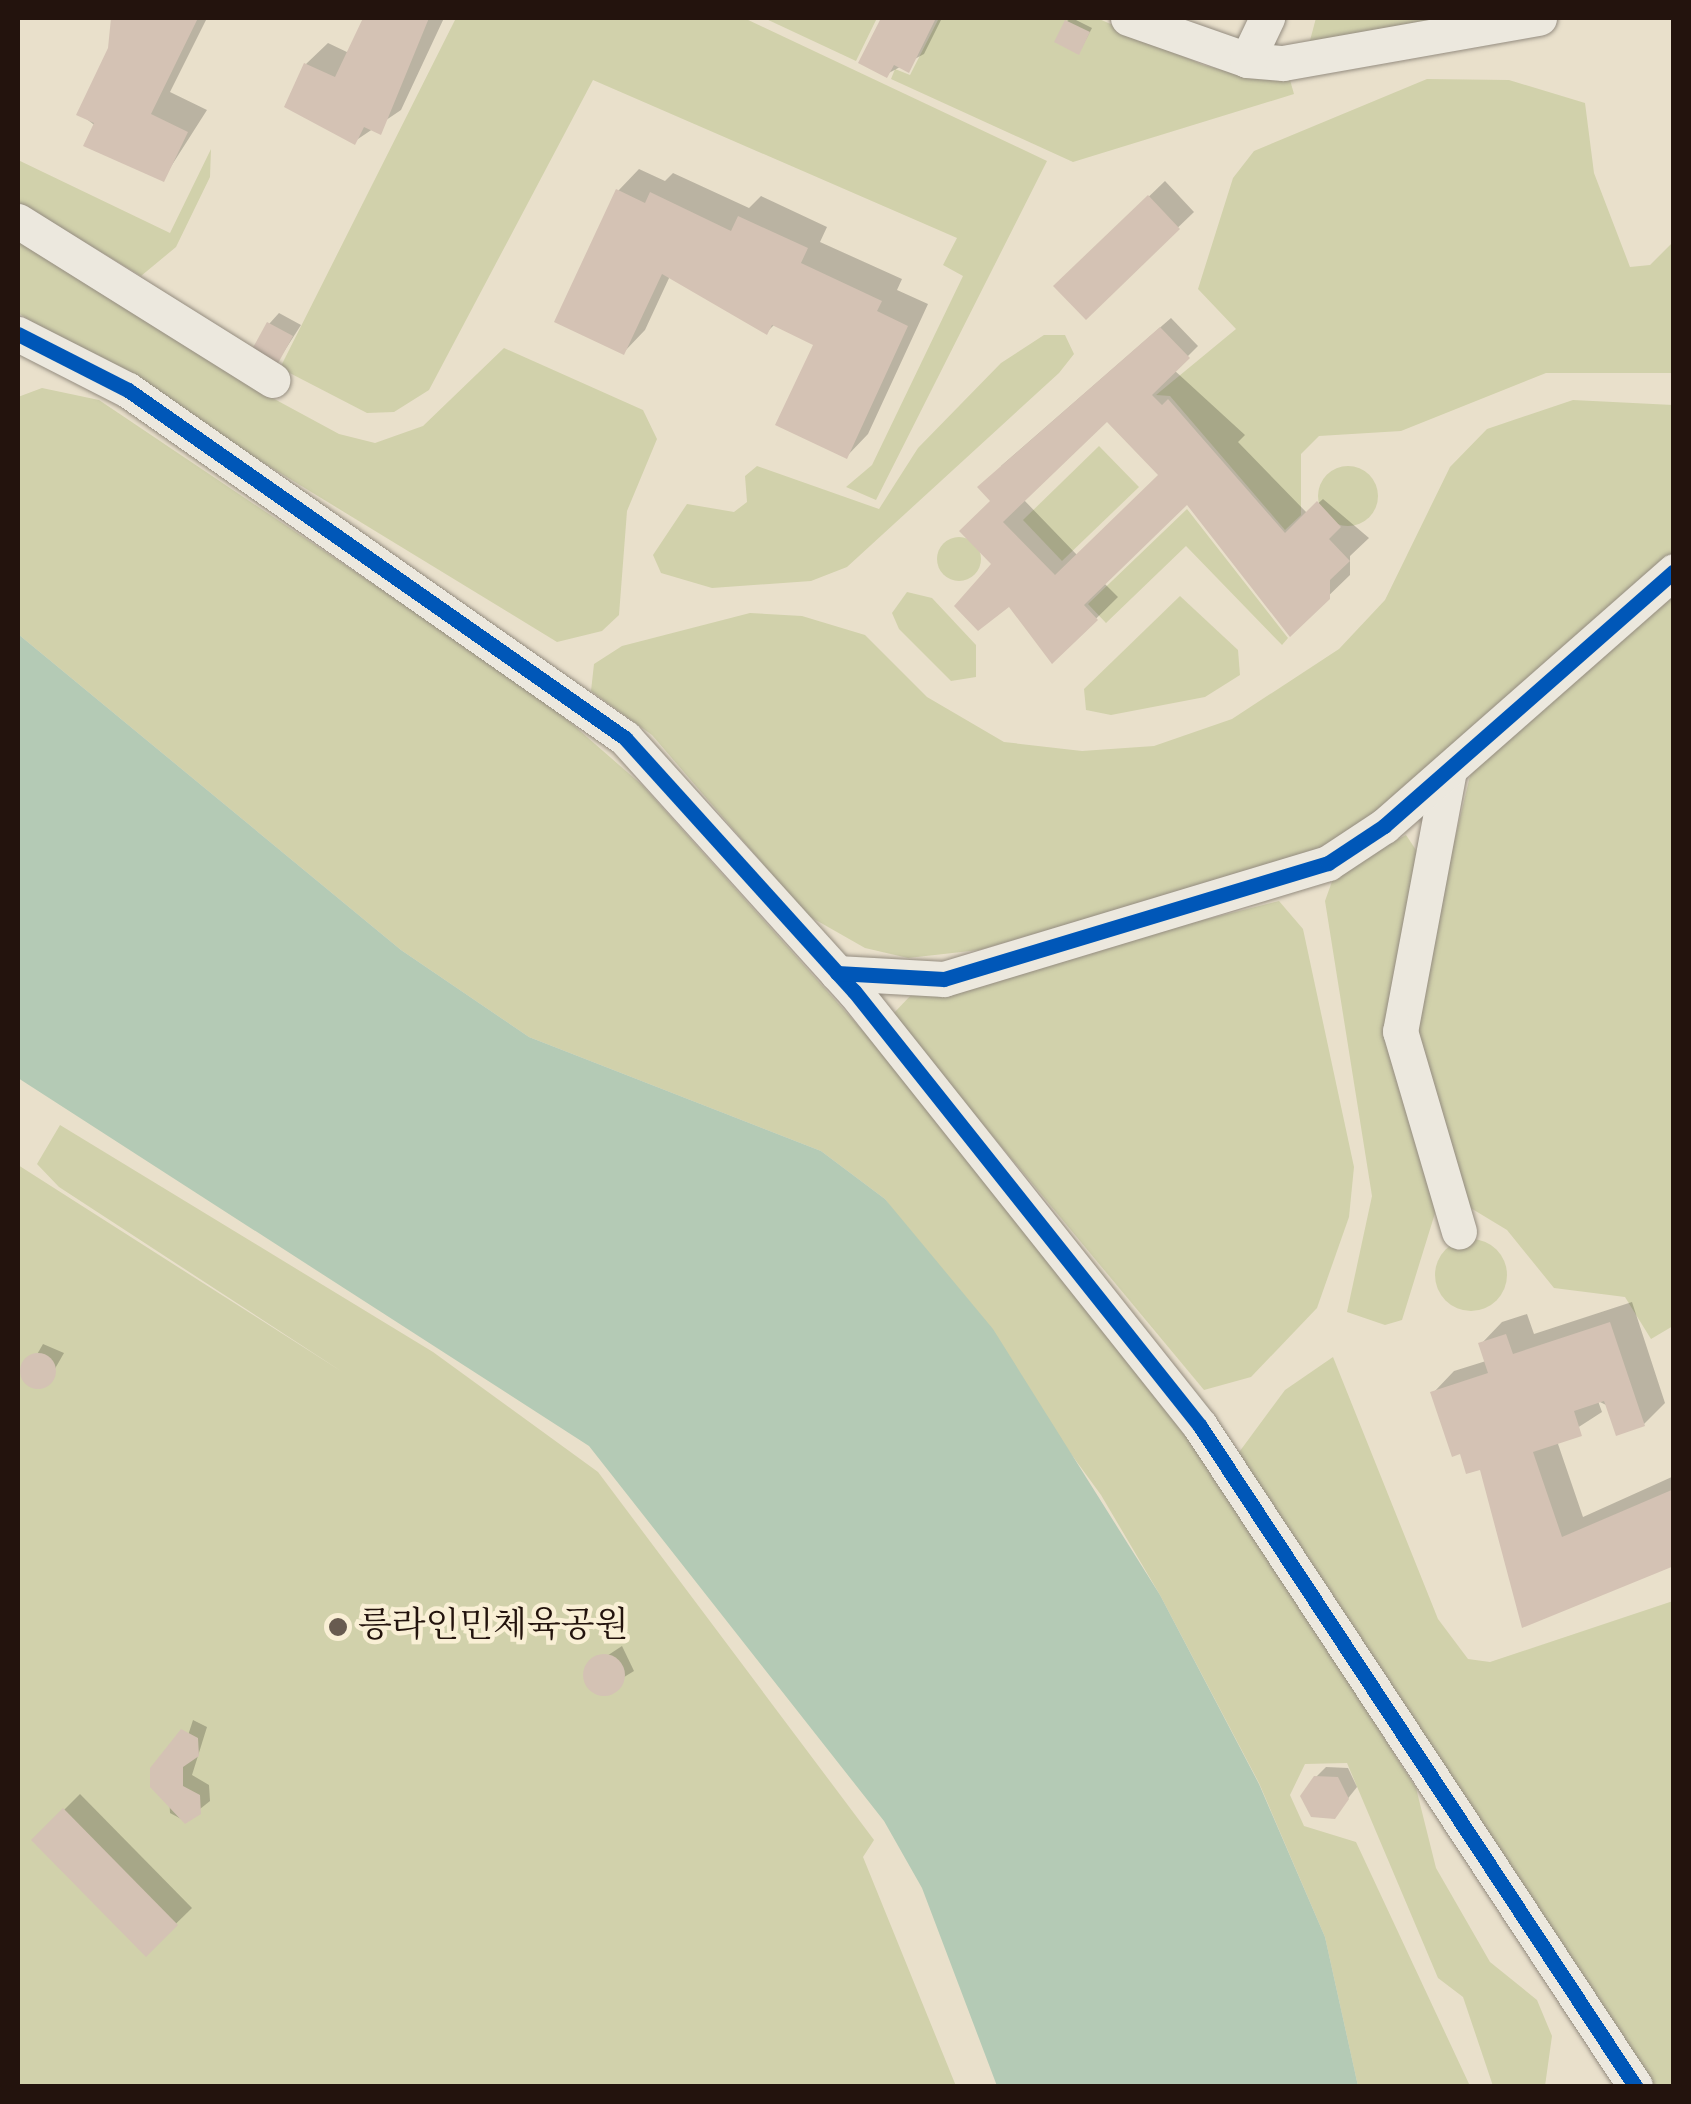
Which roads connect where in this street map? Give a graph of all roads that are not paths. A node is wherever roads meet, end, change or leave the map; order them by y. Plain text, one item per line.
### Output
1 (1128, 18) edge
2 (1267, 18) edge
3 (1539, 18) edge
4 (1247, 60) junction
5 (18, 221) edge
6 (18, 334) edge
7 (272, 380) dead end
8 (1674, 572) edge
9 (1450, 770) junction
10 (838, 973) junction
11 (1458, 1231) dead end
12 (1635, 2086) edge

1 - 4 street
2 - 4 street
3 - 4 street
5 - 7 street
6 - 10 street
8 - 9 street
9 - 10 street
9 - 11 street
10 - 12 street

